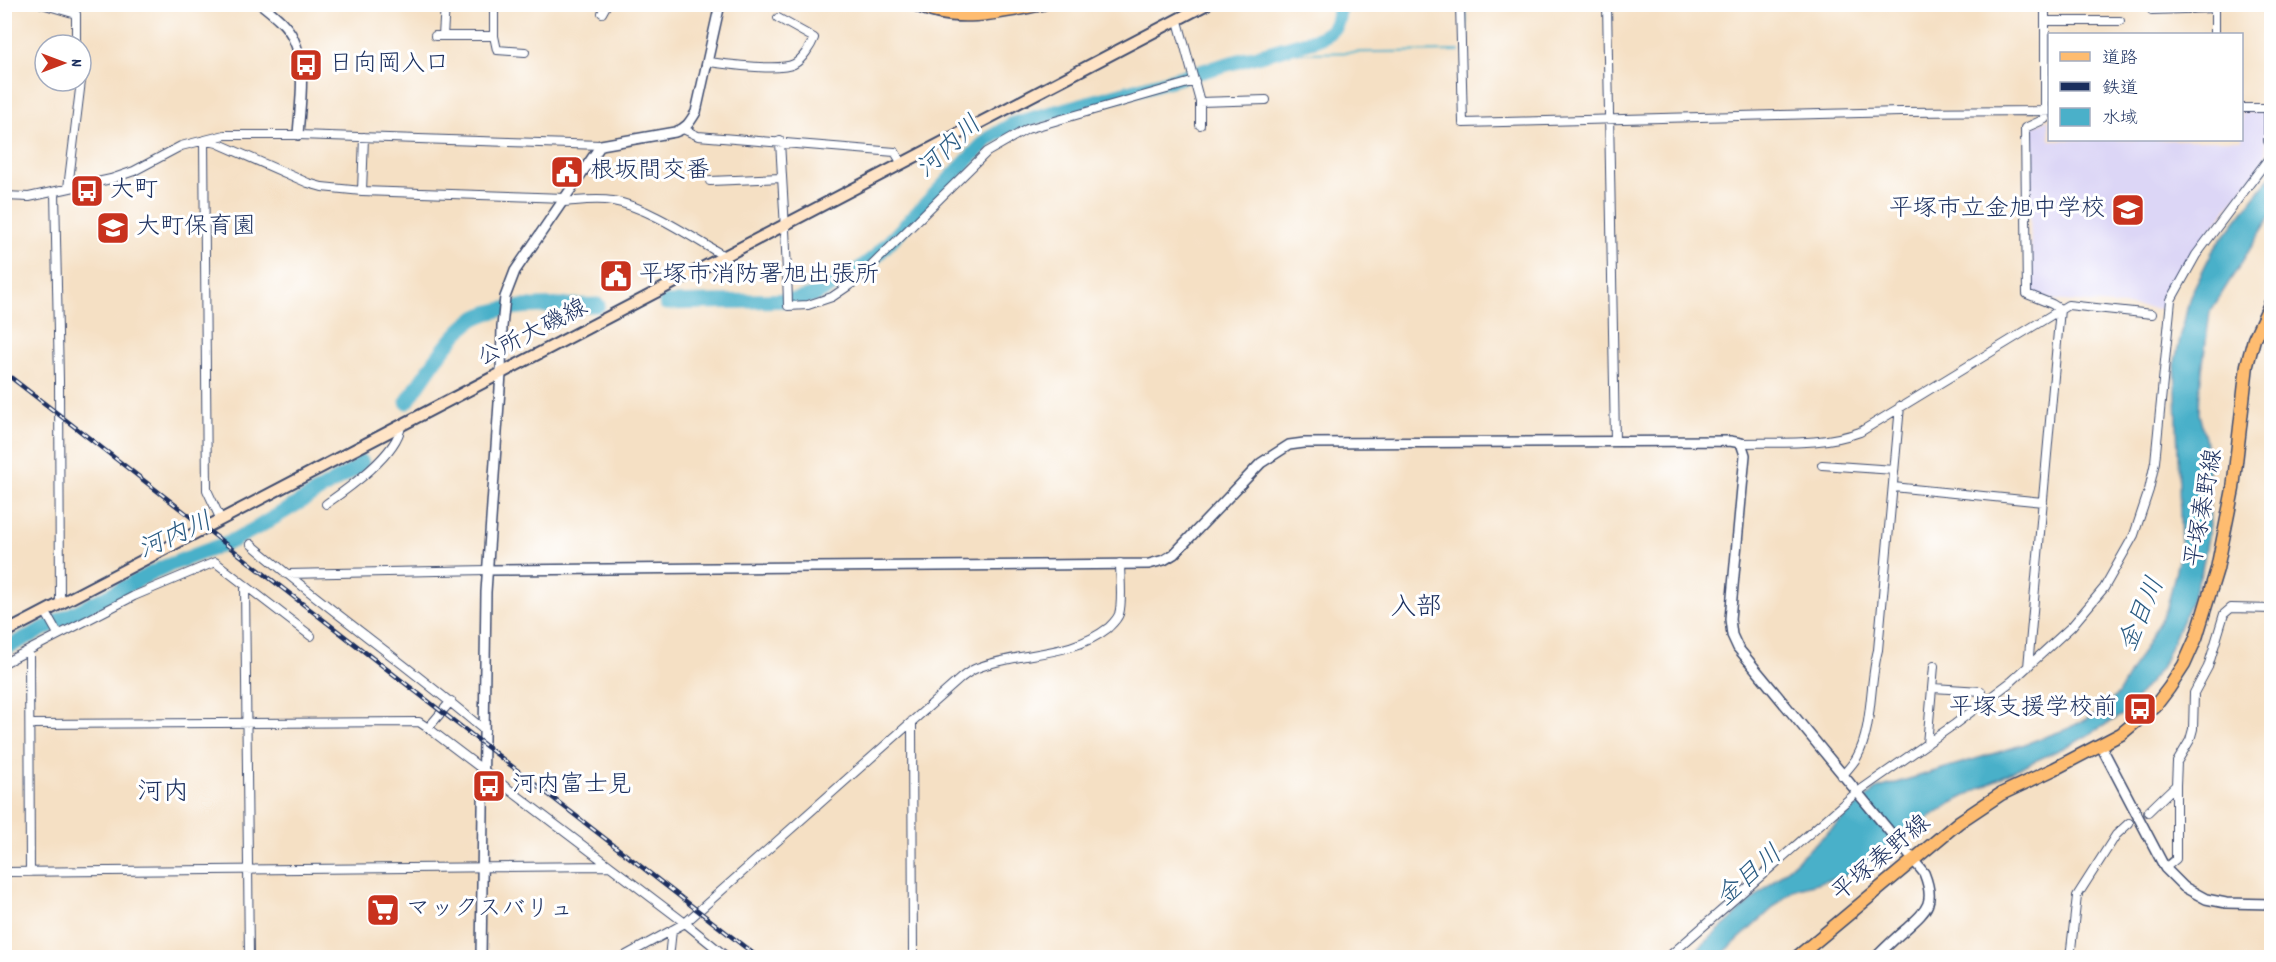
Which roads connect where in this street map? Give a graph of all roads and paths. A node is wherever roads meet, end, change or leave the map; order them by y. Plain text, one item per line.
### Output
1 (42, 4) edge
2 (261, 4) edge
3 (445, 4) edge
4 (494, 4) edge
5 (607, 4) edge
6 (720, 4) edge
7 (915, 4) edge
8 (1043, 4) edge
9 (1207, 4) edge
10 (1460, 4) edge
11 (1608, 4) edge
12 (2045, 4) edge
13 (2215, 6) edge
14 (2152, 10) dead end
15 (602, 13) dead end
16 (778, 18) dead end
17 (1179, 21) junction
18 (2045, 21) junction
19 (2120, 21) dead end
20 (76, 33) edge
21 (2215, 33) edge
22 (494, 36) junction
23 (525, 52) dead end
24 (708, 62) junction
25 (2047, 62) edge
26 (1194, 77) junction
27 (79, 93) edge
28 (1266, 100) dead end
29 (1200, 102) junction
30 (2270, 105) edge
31 (2243, 108) edge
32 (2047, 111) edge
33 (1610, 119) junction
34 (1200, 125) dead end
35 (683, 129) junction
36 (298, 135) junction
37 (364, 137) junction
38 (204, 140) junction
39 (780, 141) junction
40 (601, 145) junction
41 (2271, 147) edge
42 (2271, 154) edge
43 (902, 164) junction
44 (782, 178) junction
45 (710, 181) dead end
46 (68, 188) junction
47 (362, 191) junction
48 (55, 192) junction
49 (4, 196) edge
50 (563, 200) junction
51 (784, 225) junction
52 (726, 257) junction
53 (2271, 300) edge
54 (2060, 309) junction
55 (2152, 314) dead end
56 (501, 374) junction
57 (1900, 406) junction
58 (401, 426) junction
59 (1615, 441) junction
60 (1741, 443) junction
61 (1822, 465) dead end
62 (1894, 470) junction
63 (1893, 487) junction
64 (2043, 502) junction
65 (326, 504) dead end
66 (221, 520) junction
67 (251, 544) dead end
68 (1120, 563) junction
69 (488, 570) junction
70 (286, 574) junction
71 (245, 585) junction
72 (60, 604) junction
73 (2271, 609) edge
74 (47, 614) junction
75 (4, 633) edge
76 (58, 634) junction
77 (311, 636) dead end
78 (29, 651) junction
79 (4, 663) edge
80 (1934, 666) dead end
81 (2028, 667) junction
82 (1932, 688) junction
83 (1981, 691) dead end
84 (450, 701) junction
85 (912, 721) junction
86 (30, 724) junction
87 (247, 724) junction
88 (428, 728) junction
89 (485, 731) junction
90 (1927, 744) junction
91 (2101, 746) junction
92 (484, 771) junction
93 (1842, 776) junction
94 (2176, 786) junction
95 (1856, 793) junction
96 (2148, 812) dead end
97 (2129, 823) dead end
98 (1912, 860) junction
99 (609, 866) junction
100 (482, 868) junction
101 (2165, 868) junction
102 (249, 870) junction
103 (30, 872) junction
104 (4, 873) edge
105 (2271, 904) edge
106 (685, 923) junction
107 (672, 930) junction
108 (1669, 956) edge
109 (249, 957) edge
110 (481, 957) edge
111 (621, 957) edge
112 (669, 957) edge
113 (728, 957) edge
114 (913, 957) edge
115 (1660, 957) edge
116 (1796, 957) edge
117 (1875, 957) edge
118 (2070, 957) edge

1 - 20 street
2 - 36 street
3 - 22 street
4 - 22 street
5 - 15 street
6 - 24 street
7 - 8 main road
9 - 17 main road, 公所大磯線
10 - 33 street
11 - 33 street
12 - 18 street
13 - 14 street
13 - 21 street
16 - 24 street
17 - 26 street
17 - 43 main road, 公所大磯線
18 - 19 street
18 - 25 street
22 - 23 street
24 - 35 street
25 - 32 street
26 - 29 street
26 - 51 street
27 - 46 street
28 - 29 street
29 - 34 street
30 - 31 street
30 - 41 street
32 - 33 street
32 - 54 street
33 - 59 street
35 - 39 street
35 - 40 street
36 - 37 street
36 - 38 street
37 - 40 street
37 - 47 street
38 - 46 street
38 - 47 street
38 - 66 street
39 - 43 street
39 - 44 street
40 - 50 street
42 - 81 street
43 - 51 main road, 公所大磯線
44 - 45 street
44 - 51 street
46 - 48 street
47 - 50 street
48 - 49 street
48 - 72 street
50 - 52 street
50 - 56 street
51 - 52 main road, 公所大磯線
52 - 56 main road, 公所大磯線
53 - 91 main road, 平塚秦野線
54 - 55 street
54 - 57 street
54 - 64 street
56 - 58 main road, 公所大磯線
56 - 69 street
57 - 60 street
57 - 62 street
58 - 65 street
58 - 66 main road, 公所大磯線
59 - 60 street
59 - 68 street
60 - 93 street
61 - 62 street
62 - 63 street
63 - 64 street
63 - 93 street
64 - 81 street
66 - 72 main road, 公所大磯線
67 - 70 street
68 - 69 street
68 - 85 street
69 - 70 street
69 - 89 street
70 - 84 street
71 - 76 street
71 - 77 street
71 - 87 street
72 - 74 main road, 公所大磯線
73 - 94 street
74 - 75 main road, 公所大磯線
74 - 76 street
76 - 78 street
78 - 79 street
78 - 86 street
80 - 82 street
81 - 90 street
82 - 83 street
82 - 90 street
84 - 88 street
84 - 89 street
85 - 106 street
85 - 114 street
86 - 87 street
86 - 103 street
87 - 88 street
87 - 102 street
88 - 92 street
89 - 92 street
90 - 95 street
91 - 98 main road, 平塚秦野線
91 - 101 street
92 - 99 street
92 - 100 street
93 - 95 street
94 - 96 street
94 - 101 street
95 - 98 street
95 - 108 street
97 - 118 street
98 - 116 main road, 平塚秦野線
98 - 117 street
99 - 100 street
99 - 106 street
100 - 102 street
100 - 110 street
101 - 105 street
102 - 103 street
102 - 109 street
103 - 104 street
106 - 107 street
106 - 113 street
107 - 111 street
107 - 112 street
108 - 115 street

